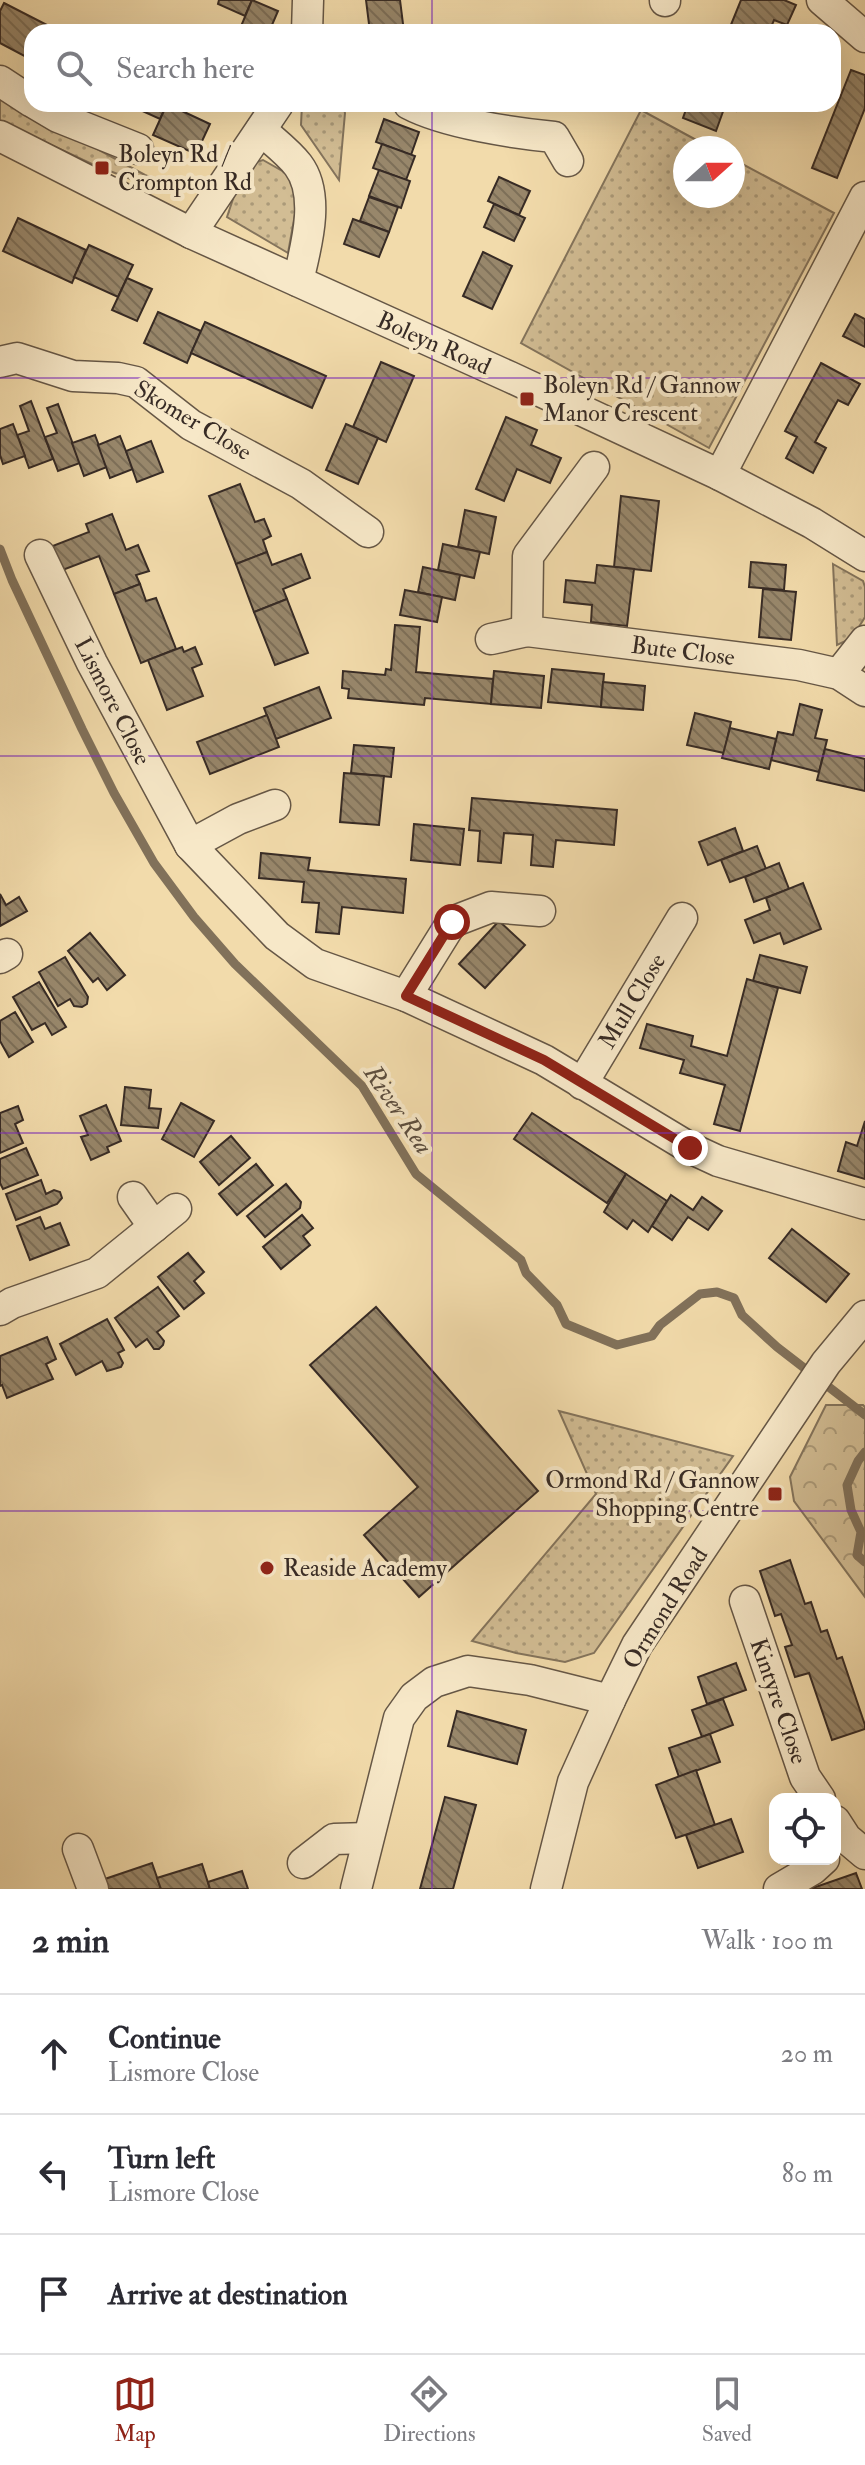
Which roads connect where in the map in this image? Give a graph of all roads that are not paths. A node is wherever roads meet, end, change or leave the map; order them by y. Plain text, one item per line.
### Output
1 (308, 0) edge
2 (822, 0) edge
3 (307, 24) edge
4 (865, 37) edge
5 (0, 81) edge
6 (24, 97) edge
7 (49, 112) edge
8 (273, 112) edge
9 (424, 112) edge
10 (261, 130) junction
11 (0, 136) edge
12 (138, 149) dead end
13 (568, 161) dead end
14 (865, 197) edge
15 (191, 233) junction
16 (298, 281) junction
17 (0, 362) edge
18 (594, 467) dead end
19 (720, 475) junction
20 (368, 532) dead end
21 (40, 555) dead end
22 (865, 556) edge
23 (527, 631) junction
24 (491, 639) dead end
25 (865, 641) edge
26 (839, 674) junction
27 (865, 691) edge
28 (275, 805) dead end
29 (190, 845) junction
30 (540, 911) dead end
31 (682, 918) dead end
32 (406, 996) junction
33 (582, 1084) junction
34 (133, 1197) dead end
35 (865, 1204) edge
36 (4, 1297) edge
37 (865, 1316) edge
38 (745, 1601) dead end
39 (610, 1700) junction
40 (816, 1793) edge
41 (368, 1838) junction
42 (78, 1849) dead end
43 (303, 1863) dead end
44 (817, 1865) edge
45 (93, 1889) edge
46 (356, 1889) edge
47 (546, 1889) edge
48 (779, 1889) edge

1 - 3 street
2 - 4 street
5 - 6 street
7 - 12 street
8 - 10 street
9 - 13 street
10 - 15 street
10 - 16 street
11 - 15 street, Boleyn Road
14 - 19 street
15 - 16 street, Boleyn Road
16 - 19 street, Boleyn Road
17 - 20 street, Skomer Close
18 - 23 street
19 - 22 street, Boleyn Road
21 - 29 street, Lismore Close
23 - 24 street, Bute Close
23 - 26 street, Bute Close
25 - 26 street
26 - 27 street
28 - 29 street
29 - 32 street, Lismore Close
30 - 32 street
31 - 33 street, Mull Close
32 - 33 street, Lismore Close
33 - 35 street, Lismore Close
34 - 36 street
37 - 39 street, Ormond Road
38 - 40 street, Kintyre Close
39 - 41 street
39 - 47 street, Ormond Road
41 - 43 street
41 - 46 street
42 - 45 street
44 - 48 street

